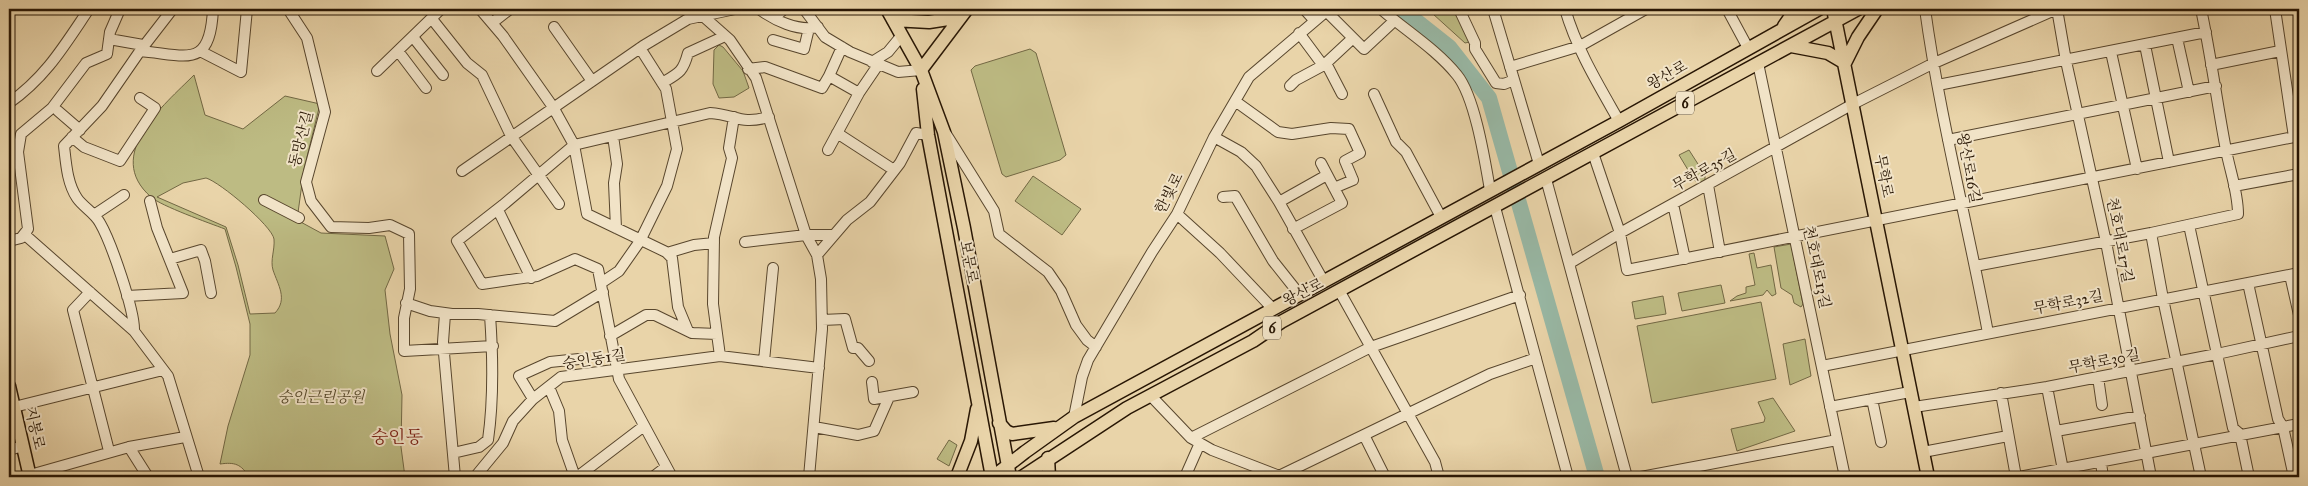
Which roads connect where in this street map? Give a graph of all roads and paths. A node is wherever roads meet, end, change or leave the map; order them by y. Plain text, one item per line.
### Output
1 (89, 9) edge
2 (120, 9) edge
3 (170, 9) edge
4 (214, 9) edge
5 (246, 9) edge
6 (288, 9) edge
7 (441, 9) edge
8 (480, 9) edge
9 (510, 9) edge
10 (735, 9) edge
11 (759, 9) edge
12 (784, 9) edge
13 (804, 9) edge
14 (1304, 9) edge
15 (1381, 9) edge
16 (1459, 9) edge
17 (1493, 9) edge
18 (1565, 9) edge
19 (1646, 9) edge
20 (1727, 9) edge
21 (1796, 9) edge
22 (1819, 9) edge
23 (1858, 9) edge
24 (1877, 9) edge
25 (1925, 9) edge
26 (2057, 9) edge
27 (2201, 9) edge
28 (2275, 9) edge
29 (1328, 10) edge
30 (698, 12) edge
31 (964, 13) edge
32 (890, 14) edge
33 (1835, 15) edge
34 (774, 18) junction
35 (432, 19) junction
36 (1314, 20) junction
37 (1394, 21) junction
38 (492, 23) junction
39 (554, 27) dead end
40 (813, 27) junction
41 (1781, 30) junction
42 (1299, 32) junction
43 (2206, 32) junction
44 (902, 35) junction
45 (725, 36) junction
46 (412, 37) junction
47 (1353, 38) junction
48 (2178, 38) junction
49 (109, 39) junction
50 (773, 40) dead end
51 (2145, 45) junction
52 (1580, 46) junction
53 (1791, 46) junction
54 (842, 47) junction
55 (141, 48) junction
56 (640, 48) junction
57 (1748, 48) junction
58 (200, 51) junction
59 (398, 51) junction
60 (2280, 51) junction
61 (2111, 52) junction
62 (2066, 61) junction
63 (1758, 63) junction
64 (1845, 63) junction
65 (875, 64) junction
66 (1932, 64) junction
67 (1324, 65) junction
68 (2211, 65) junction
69 (1510, 67) junction
70 (748, 69) junction
71 (921, 70) junction
72 (377, 71) dead end
73 (443, 74) dead end
74 (828, 76) junction
75 (1514, 80) junction
76 (592, 82) junction
77 (662, 82) junction
78 (1938, 85) junction
79 (1290, 86) dead end
80 (2216, 86) junction
81 (426, 88) dead end
82 (2188, 92) junction
83 (859, 93) junction
84 (1342, 94) dead end
85 (1374, 94) dead end
86 (140, 98) dead end
87 (2156, 99) junction
88 (1235, 101) junction
89 (9, 103) edge
90 (1854, 104) junction
91 (2123, 106) junction
92 (553, 107) junction
93 (58, 111) dead end
94 (2078, 115) junction
95 (734, 117) junction
96 (769, 117) junction
97 (672, 121) junction
98 (1619, 121) junction
99 (944, 132) junction
100 (76, 133) junction
101 (838, 133) junction
102 (928, 135) junction
103 (511, 136) junction
104 (613, 136) junction
105 (2296, 136) edge
106 (1214, 137) junction
107 (1948, 140) junction
108 (574, 145) junction
109 (1777, 147) junction
110 (828, 150) dead end
111 (2226, 150) junction
112 (1593, 153) junction
113 (1321, 162) dead end
114 (2169, 162) junction
115 (1535, 166) junction
116 (2137, 169) junction
117 (894, 170) junction
118 (462, 171) dead end
119 (2299, 174) edge
120 (538, 175) junction
121 (1327, 176) junction
122 (2092, 178) junction
123 (1546, 179) junction
124 (1708, 185) junction
125 (2234, 186) junction
126 (1334, 188) junction
127 (1492, 189) junction
128 (124, 195) dead end
129 (1223, 197) dead end
130 (264, 200) dead end
131 (150, 201) dead end
132 (1279, 202) junction
133 (559, 204) dead end
134 (1673, 204) junction
135 (1960, 204) junction
136 (1497, 206) junction
137 (498, 210) junction
138 (1176, 214) junction
139 (94, 216) junction
140 (1441, 217) junction
141 (299, 218) dead end
142 (1877, 222) junction
143 (2189, 224) junction
144 (616, 228) junction
145 (1293, 229) junction
146 (1620, 233) junction
147 (2151, 233) junction
148 (24, 234) junction
149 (806, 235) junction
150 (833, 235) junction
151 (1795, 236) junction
152 (9, 241) edge
153 (640, 241) junction
154 (744, 242) dead end
155 (2106, 242) junction
156 (714, 243) junction
157 (1720, 252) junction
158 (668, 253) junction
159 (817, 255) junction
160 (170, 259) junction
161 (1686, 259) junction
162 (1570, 263) junction
163 (1976, 266) junction
164 (773, 268) dead end
165 (2295, 274) edge
166 (532, 278) junction
167 (1324, 282) junction
168 (2248, 283) junction
169 (602, 287) junction
170 (90, 292) junction
171 (1340, 292) junction
172 (2203, 292) junction
173 (211, 294) dead end
174 (1300, 295) junction
175 (1520, 295) junction
176 (127, 296) junction
177 (2162, 299) junction
178 (406, 303) junction
179 (2118, 307) junction
180 (1273, 309) junction
181 (445, 314) junction
182 (490, 315) junction
183 (2299, 315) edge
184 (822, 320) junction
185 (688, 331) junction
186 (134, 332) junction
187 (1988, 333) junction
188 (717, 334) junction
189 (610, 336) junction
190 (2299, 336) edge
191 (2262, 343) junction
192 (493, 346) junction
193 (1096, 347) junction
194 (1370, 347) junction
195 (444, 348) junction
196 (1902, 350) junction
197 (2217, 354) junction
198 (720, 356) junction
199 (1536, 358) junction
200 (580, 359) dead end
201 (764, 361) junction
202 (869, 361) dead end
203 (2178, 362) junction
204 (1822, 366) junction
205 (819, 368) junction
206 (163, 370) junction
207 (616, 370) junction
208 (2131, 371) junction
209 (2098, 377) junction
210 (872, 382) dead end
211 (9, 386) edge
212 (548, 387) junction
213 (2048, 387) junction
214 (93, 388) junction
215 (913, 392) dead end
216 (1910, 392) junction
217 (2002, 393) junction
218 (1151, 396) junction
219 (889, 397) junction
220 (533, 399) junction
221 (979, 399) junction
222 (1872, 400) junction
223 (2102, 405) dead end
224 (1830, 407) junction
225 (14, 408) junction
226 (1914, 408) junction
227 (1408, 413) junction
228 (2140, 416) junction
229 (1074, 417) junction
230 (999, 423) junction
231 (2299, 424) edge
232 (983, 425) junction
233 (644, 426) junction
234 (814, 426) junction
235 (1059, 427) junction
236 (2284, 427) junction
237 (2056, 431) junction
238 (2240, 434) junction
239 (1364, 435) junction
240 (185, 436) junction
241 (2008, 436) junction
242 (1195, 440) junction
243 (1837, 440) junction
244 (1881, 442) dead end
245 (2195, 445) junction
246 (23, 446) junction
247 (129, 447) junction
248 (9, 450) edge
249 (110, 452) junction
250 (1923, 452) junction
251 (453, 453) junction
252 (2147, 454) junction
253 (1048, 458) junction
254 (2100, 463) junction
255 (666, 467) junction
256 (1009, 471) edge
257 (1258, 473) edge
258 (2060, 473) edge
259 (30, 476) edge
260 (148, 477) edge
261 (199, 477) edge
262 (455, 477) edge
263 (475, 477) edge
264 (575, 477) edge
265 (580, 477) edge
266 (653, 477) edge
267 (672, 477) edge
268 (808, 477) edge
269 (957, 477) edge
270 (993, 477) edge
271 (1022, 477) edge
272 (1049, 477) edge
273 (1185, 477) edge
274 (1281, 477) edge
275 (1384, 477) edge
276 (1439, 477) edge
277 (1568, 477) edge
278 (1627, 477) edge
279 (1641, 477) edge
280 (1845, 477) edge
281 (1928, 477) edge
282 (2018, 477) edge
283 (2103, 477) edge
284 (2151, 477) edge
285 (2201, 477) edge
286 (2249, 477) edge
287 (2294, 477) edge

1 - 89 street
2 - 49 street
3 - 55 street
4 - 58 street
5 - 58 street
6 - 178 street, 동망산길
7 - 35 street
8 - 38 street
9 - 38 street
10 - 30 street
11 - 34 street
12 - 34 street
13 - 40 street
14 - 36 street
15 - 37 street
16 - 75 street
17 - 69 street
18 - 52 street
19 - 52 street
20 - 57 street
21 - 41 main road
22 - 41 main road, 왕산로 / 6
23 - 33 main road, 6
24 - 64 main road
25 - 66 street, 왕산로16길
26 - 62 street, 천호대로17길
26 - 66 street, 무학로35길
27 - 43 street
28 - 60 street
29 - 36 street, 한빛로
29 - 47 street
30 - 45 street
30 - 56 street
31 - 32 main road
31 - 71 main road
32 - 44 main road, 보문로
33 - 53 main road, 6
33 - 64 main road, 무학로
34 - 40 street
35 - 46 street
35 - 103 street
36 - 42 street, 한빛로
37 - 47 street
37 - 127 street
38 - 92 street
39 - 76 street
40 - 50 street
40 - 54 street
41 - 57 main road, 왕산로 / 6
42 - 67 street
42 - 88 street, 한빛로
43 - 48 street
43 - 68 street
44 - 65 street
44 - 71 main road, 보문로
45 - 70 street
45 - 77 street
46 - 59 street
46 - 73 street
47 - 67 street
48 - 51 street
48 - 82 street
49 - 55 street
49 - 148 street
51 - 61 street
51 - 87 street
52 - 69 street
52 - 98 street
53 - 63 main road, 6
53 - 64 main road
54 - 65 street
54 - 74 street
55 - 58 street
55 - 100 street
56 - 76 street
56 - 77 street
57 - 98 main road, 왕산로 / 6
59 - 72 street
59 - 81 street
60 - 68 street
60 - 105 street
61 - 62 street
61 - 91 street
62 - 78 street
62 - 94 street, 천호대로17길
63 - 109 street, 천호대로13길
63 - 112 main road, 6
64 - 90 main road, 무학로
65 - 71 street
65 - 83 street
66 - 78 street, 왕산로16길
66 - 90 street, 무학로35길
67 - 79 street
67 - 84 street
68 - 80 street
69 - 75 street
70 - 74 street
70 - 96 street
71 - 99 main road, 보문로
71 - 102 main road, 보문로
74 - 83 street
75 - 115 street
76 - 92 street
77 - 97 street
78 - 107 street, 왕산로16길
80 - 82 street
80 - 111 street
82 - 87 street
83 - 101 street
85 - 140 street
86 - 100 street
87 - 91 street
87 - 114 street
88 - 106 street, 한빛로
88 - 126 street
90 - 109 street, 무학로35길
90 - 142 main road, 무학로
91 - 94 street
91 - 116 street
92 - 103 street
92 - 108 street
93 - 100 street
94 - 107 street
94 - 122 street, 천호대로17길
95 - 96 street
95 - 97 street
95 - 156 street
96 - 149 street
97 - 104 street
97 - 153 street
98 - 115 main road, 왕산로 / 6
99 - 193 street
99 - 230 main road, 보문로
100 - 139 street
101 - 110 street
101 - 117 street
102 - 117 street
102 - 221 main road, 보문로
103 - 118 street
103 - 120 street
104 - 108 street
104 - 144 street
105 - 111 street
106 - 132 street
106 - 138 street, 한빛로
107 - 135 street, 왕산로16길
108 - 120 street
108 - 144 street
109 - 124 street, 무학로35길
109 - 151 street, 천호대로13길
111 - 114 street
111 - 125 street
112 - 123 main road, 6
112 - 146 street
113 - 121 street
114 - 116 street
115 - 127 main road, 6
116 - 122 street
117 - 150 street
119 - 125 street
120 - 133 street
120 - 137 street
121 - 126 street
121 - 132 street
122 - 135 street
122 - 155 street, 천호대로17길
123 - 136 main road, 6
123 - 162 street
124 - 134 street, 무학로35길
124 - 157 street
125 - 143 street
126 - 145 street
127 - 140 main road, 왕산로 / 6
128 - 139 street
129 - 174 street, 왕산로
130 - 141 street
131 - 160 street
132 - 145 street
134 - 146 street, 무학로35길
134 - 161 street
135 - 142 street
135 - 163 street, 왕산로16길
136 - 171 main road, 왕산로 / 6
136 - 175 street
137 - 166 street
137 - 166 street
138 - 180 street, 왕산로
138 - 193 street, 한빛로
139 - 176 street
140 - 167 main road, 왕산로 / 6
142 - 151 street
142 - 196 main road, 무학로
143 - 147 street
143 - 172 street
144 - 153 street
145 - 167 street
146 - 161 street
146 - 162 street, 무학로35길
147 - 155 street
147 - 177 street
148 - 152 street
148 - 170 street
149 - 150 street
149 - 154 street
149 - 159 street
150 - 159 street
151 - 157 street
151 - 204 street, 천호대로13길
153 - 158 street
153 - 169 street
155 - 163 street
155 - 179 street, 천호대로17길
156 - 158 street
156 - 188 street
157 - 161 street
158 - 185 street
159 - 184 street
160 - 173 street
160 - 176 street
162 - 278 street
163 - 187 street, 왕산로16길
164 - 201 street
165 - 168 street, 무학로32길
165 - 183 street
166 - 169 street
167 - 174 main road, 왕산로 / 6
168 - 172 street, 무학로32길
168 - 191 street
169 - 182 street
169 - 189 street
170 - 186 street
170 - 214 street
171 - 194 street
171 - 218 main road, 왕산로 / 6
172 - 177 street, 무학로32길
172 - 197 street
174 - 180 main road, 왕산로 / 6
175 - 194 street
175 - 199 street
176 - 186 street
177 - 179 street, 무학로32길
177 - 203 street
178 - 181 street
178 - 195 street
179 - 187 street, 무학로32길
179 - 208 street, 천호대로17길
180 - 229 main road, 왕산로 / 6
181 - 182 street
181 - 195 street
182 - 192 street
184 - 202 street
184 - 205 street
185 - 188 street
185 - 189 street
186 - 206 street
187 - 196 street, 무학로32길
188 - 198 street
189 - 207 street
190 - 191 street, 무학로30길
191 - 197 street, 무학로30길
191 - 236 street
192 - 195 street
192 - 251 street
193 - 229 street, 한빛로
194 - 227 street
194 - 242 street
195 - 251 street
196 - 204 street
196 - 216 main road, 무학로
197 - 203 street, 무학로30길
197 - 238 street
198 - 201 street, 숭인동1길
198 - 207 street, 숭인동1길
199 - 227 street
199 - 277 street
200 - 220 street
201 - 205 street, 숭인동1길
203 - 208 street, 무학로30길
203 - 245 street
204 - 224 street, 천호대로13길
205 - 234 street
206 - 214 street
206 - 240 street
207 - 212 street, 숭인동1길
207 - 233 street
208 - 209 street, 무학로30길
208 - 228 street, 천호대로17길
209 - 213 street, 무학로30길
209 - 223 street
210 - 219 street
211 - 225 main road, 지봉로
212 - 220 street, 숭인동1길
212 - 264 street
213 - 217 street, 무학로30길
213 - 237 street
214 - 225 street
214 - 249 street
215 - 219 street
216 - 222 street
216 - 226 main road, 무학로
217 - 226 street, 무학로30길
217 - 241 street
218 - 242 street
218 - 253 main road, 왕산로 / 6
219 - 234 street
220 - 263 street, 숭인동1길
221 - 232 main road, 보문로
221 - 269 main road
222 - 224 street
222 - 244 street
224 - 243 street, 천호대로13길
225 - 246 main road, 지봉로
226 - 250 main road, 무학로
227 - 239 street
227 - 276 street
228 - 237 street
228 - 252 street, 천호대로17길
229 - 235 main road, 왕산로 / 6
230 - 232 main road
230 - 235 main road
230 - 256 main road, 보문로
231 - 236 street
232 - 270 main road, 보문로
233 - 255 street
233 - 265 street
234 - 268 street
235 - 256 main road, 왕산로 / 6
236 - 238 street
236 - 287 street
237 - 258 street
238 - 245 street
238 - 286 street
239 - 274 street
239 - 275 street
240 - 247 street
240 - 261 street
241 - 250 street
241 - 282 street
242 - 257 street
242 - 273 street
243 - 279 street
243 - 280 street, 천호대로13길
245 - 252 street
245 - 285 street
246 - 248 street
246 - 259 main road, 지봉로
247 - 249 street
247 - 260 street
249 - 259 street
250 - 281 main road, 무학로
251 - 262 street
252 - 254 street
252 - 284 street, 천호대로17길
253 - 271 main road, 왕산로
253 - 272 main road
254 - 258 street
254 - 283 street
255 - 266 street
255 - 267 street
256 - 270 main road, 왕산로
257 - 274 street
258 - 282 street

